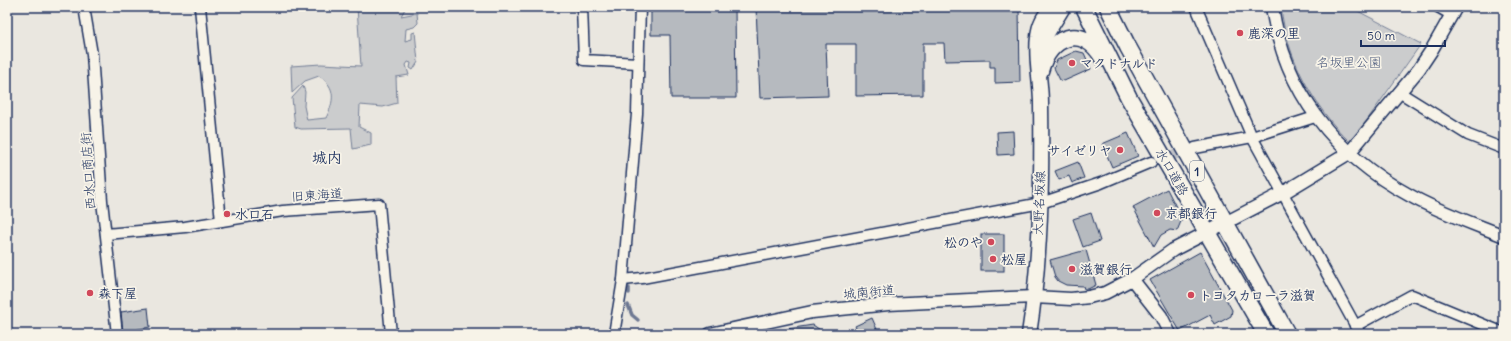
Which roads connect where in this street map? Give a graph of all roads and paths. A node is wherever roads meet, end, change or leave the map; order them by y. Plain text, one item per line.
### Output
1 (84, 7) edge
2 (200, 7) edge
3 (582, 7) edge
4 (640, 7) edge
5 (1052, 7) edge
6 (1062, 7) edge
7 (1084, 7) edge
8 (1108, 7) edge
9 (1196, 7) edge
10 (1272, 7) edge
11 (1438, 7) edge
12 (1454, 11) edge
13 (638, 64) junction
14 (1042, 66) junction
15 (1399, 92) junction
16 (1129, 98) junction
17 (1315, 117) junction
18 (1252, 137) junction
19 (1195, 148) tunnel mouth
20 (1504, 149) edge
21 (1349, 153) junction
22 (1150, 162) tunnel mouth
23 (1283, 193) junction
24 (1041, 202) junction
25 (221, 220) junction
26 (1226, 222) junction
27 (1208, 232) junction
28 (106, 234) junction
29 (1504, 236) edge
30 (1132, 279) junction
31 (622, 280) junction
32 (1034, 297) junction
33 (1357, 330) edge
34 (1504, 333) edge
35 (117, 334) edge
36 (391, 334) edge
37 (614, 334) edge
38 (710, 334) edge
39 (1029, 334) edge
40 (1170, 334) edge
41 (1266, 334) edge
42 (1287, 334) edge

1 - 28 street, 西水口商店街
2 - 25 street
3 - 13 street
4 - 13 street
5 - 14 main road, 大野名坂線
6 - 14 highway
7 - 16 highway, 水口道路 / 1
8 - 26 highway, 水口道路 / 1
9 - 18 street
10 - 17 street
11 - 12 street
12 - 15 street, 城南街道
13 - 31 street
14 - 16 highway
14 - 24 main road, 大野名坂線
15 - 20 street
15 - 21 street, 城南街道
16 - 27 highway, 水口道路 / 1
17 - 18 street
17 - 21 street
18 - 19 street
18 - 23 street
21 - 23 street, 城南街道
21 - 29 street
22 - 24 street
23 - 26 street, 城南街道
23 - 33 street
24 - 31 street
24 - 32 main road, 大野名坂線
25 - 28 street
25 - 36 street, 旧東海道
26 - 27 street, 城南街道
26 - 42 highway, 水口道路 / 1
27 - 30 street, 城南街道
27 - 41 highway, 水口道路 / 1
28 - 35 street, 西水口商店街
30 - 32 street, 城南街道
30 - 40 street
31 - 37 street
32 - 38 street, 城南街道
32 - 39 main road, 大野名坂線
33 - 34 street

